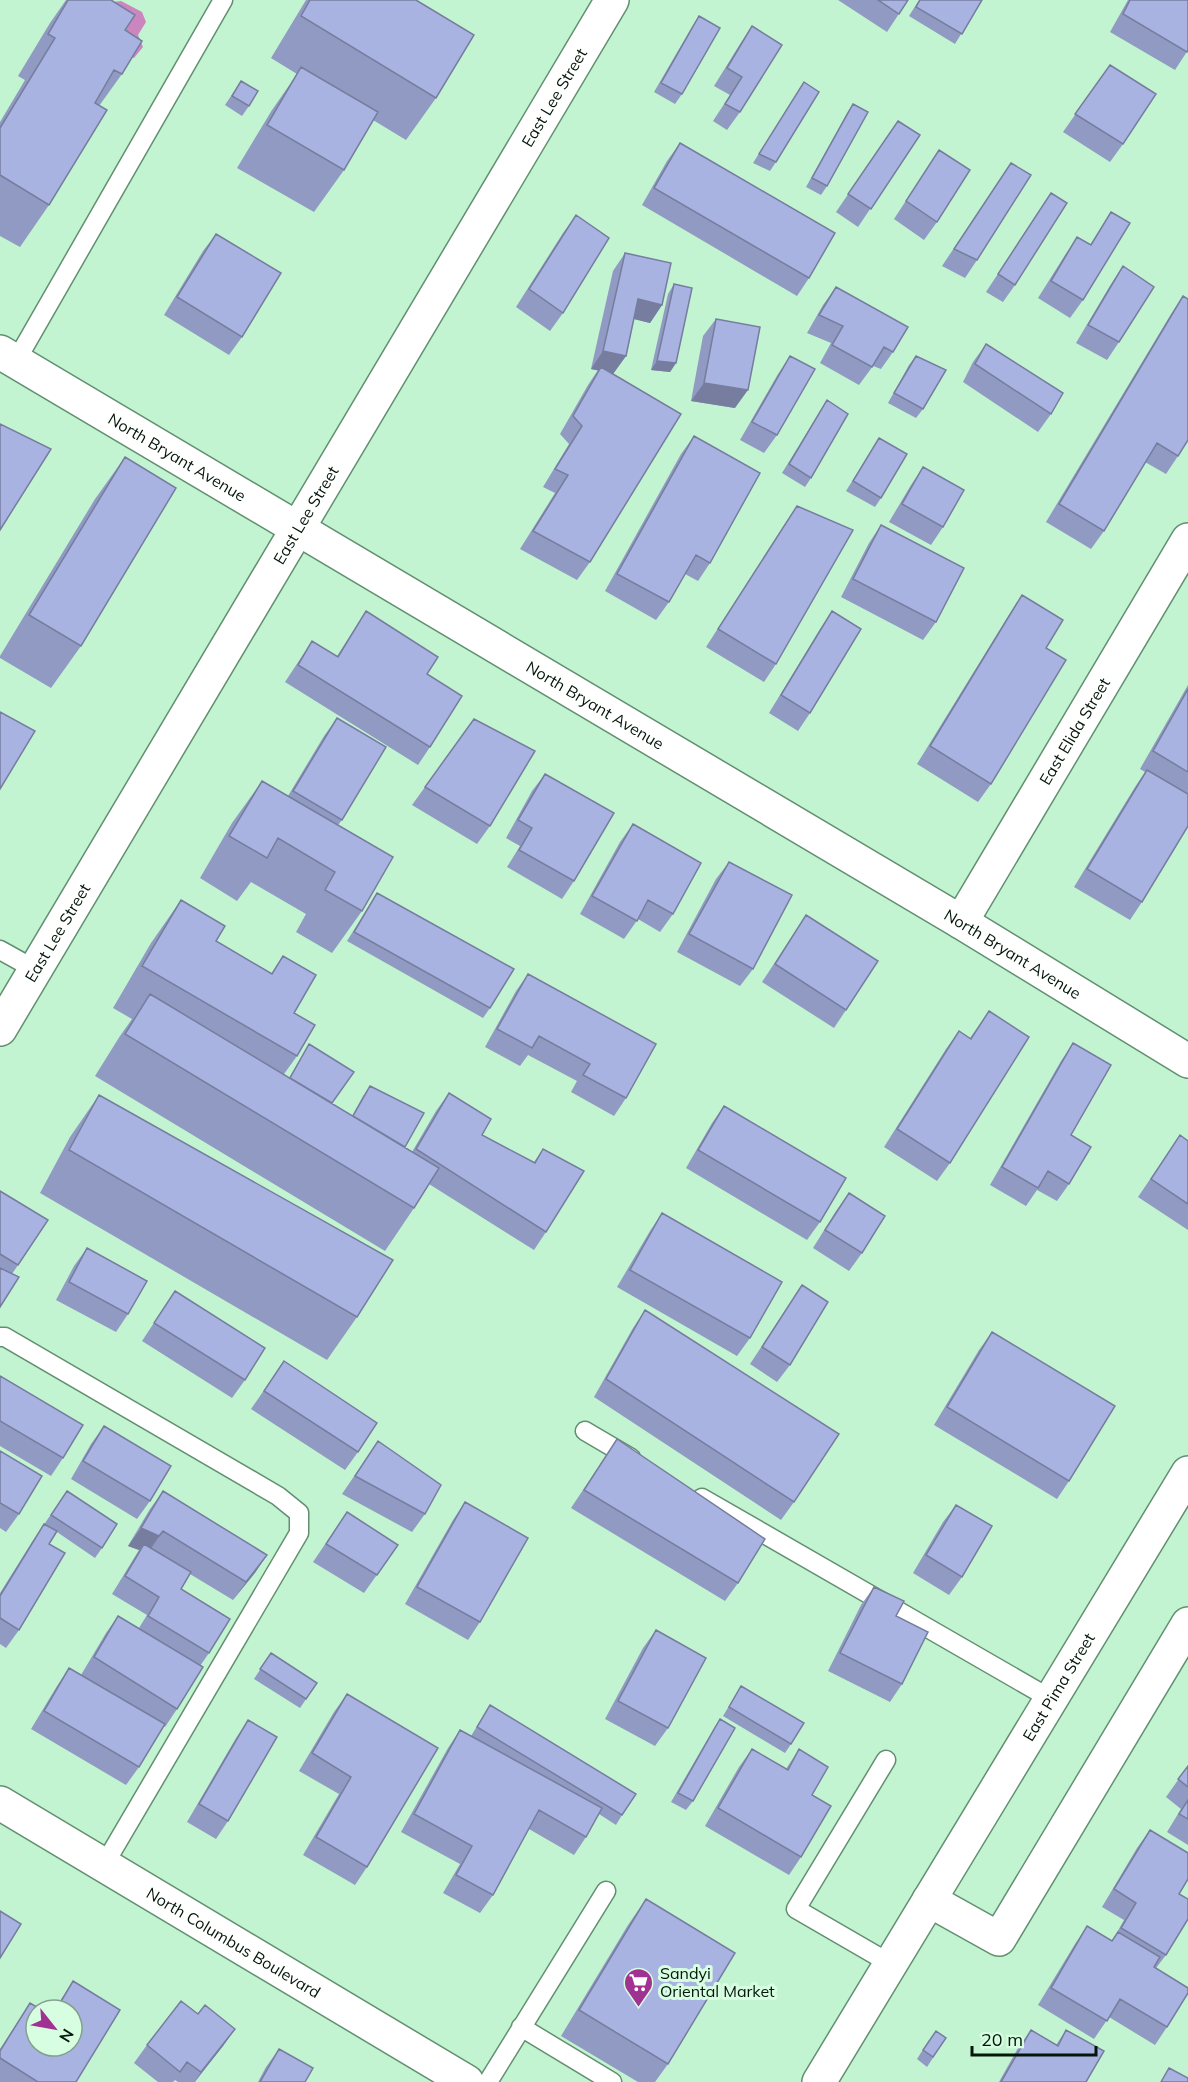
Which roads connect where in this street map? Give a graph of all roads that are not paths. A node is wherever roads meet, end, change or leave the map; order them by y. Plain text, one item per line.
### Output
1 (223, 0) edge
2 (612, 0) edge
3 (8, 356) edge
4 (298, 529) junction
5 (1188, 540) edge
6 (961, 922) junction
7 (0, 950) edge
8 (36, 970) junction
9 (0, 1029) edge
10 (1188, 1061) edge
11 (0, 1337) edge
12 (585, 1431) dead end
13 (647, 1467) edge
14 (1188, 1473) edge
15 (688, 1491) edge
16 (1188, 1624) edge
17 (1052, 1699) junction
18 (886, 1760) dead end
19 (0, 1803) edge
20 (104, 1865) junction
21 (606, 1891) dead end
22 (929, 1900) junction
23 (891, 1964) junction
24 (521, 2027) junction
25 (467, 2082) edge
26 (488, 2082) edge
27 (612, 2082) edge
28 (819, 2082) edge

1 - 3 lane
2 - 4 street, East Lee Street
3 - 4 street, North Bryant Avenue
4 - 6 street, North Bryant Avenue
4 - 8 street, East Lee Street
5 - 6 street, East Elida Street
6 - 10 street, North Bryant Avenue
7 - 8 lane
8 - 9 street, East Lee Street
11 - 20 lane
12 - 13 lane
14 - 17 street, East Pima Street
15 - 17 lane
16 - 22 street
17 - 22 street, East Pima Street
18 - 23 lane
19 - 20 street, North Columbus Boulevard
20 - 25 street, North Columbus Boulevard
21 - 24 lane
22 - 23 street, East Pima Street
23 - 28 street, East Pima Street
24 - 26 lane
24 - 27 lane

